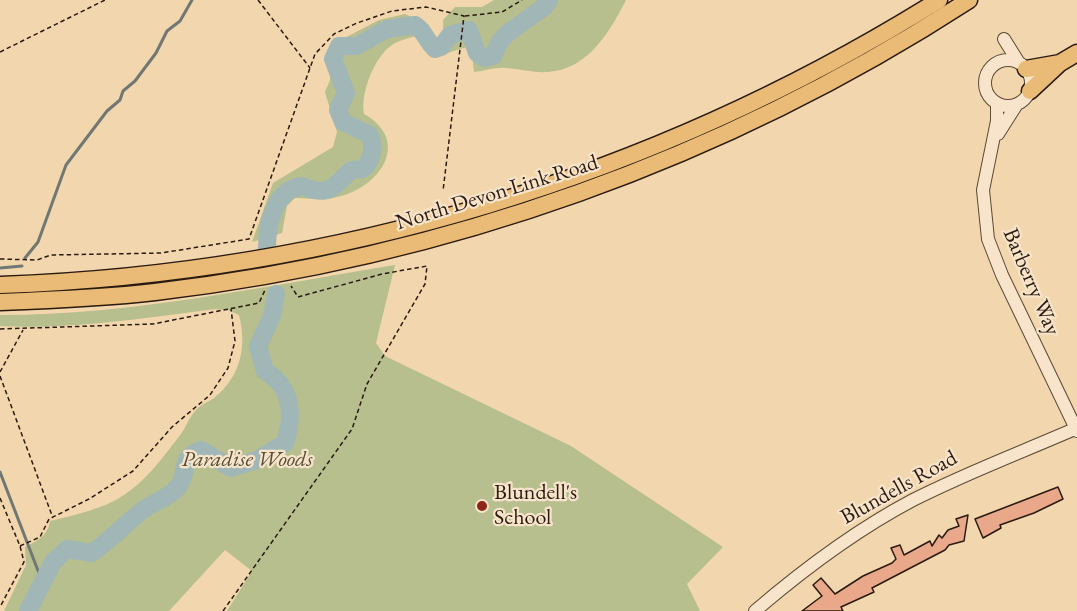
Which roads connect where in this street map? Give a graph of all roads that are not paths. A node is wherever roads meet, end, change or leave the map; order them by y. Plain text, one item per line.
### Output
1 (939, 0) edge
2 (969, 0) edge
3 (1077, 53) edge
4 (1060, 63) junction
5 (996, 64) junction
6 (1022, 66) junction
7 (1029, 91) junction
8 (997, 103) junction
9 (1017, 104) junction
10 (993, 143) junction
11 (0, 285) edge
12 (0, 302) edge
13 (1077, 429) edge
14 (755, 611) edge

1 - 11 highway, North Devon Link Road
2 - 12 highway, North Devon Link Road
3 - 4 highway
4 - 6 highway
4 - 7 highway
5 - 6 street
5 - 6 street
5 - 8 street
6 - 7 street
7 - 9 street
8 - 9 street
8 - 10 street, Barberry Way
9 - 10 street, Barberry Way
10 - 13 street, Barberry Way
13 - 14 street, Blundells Road

